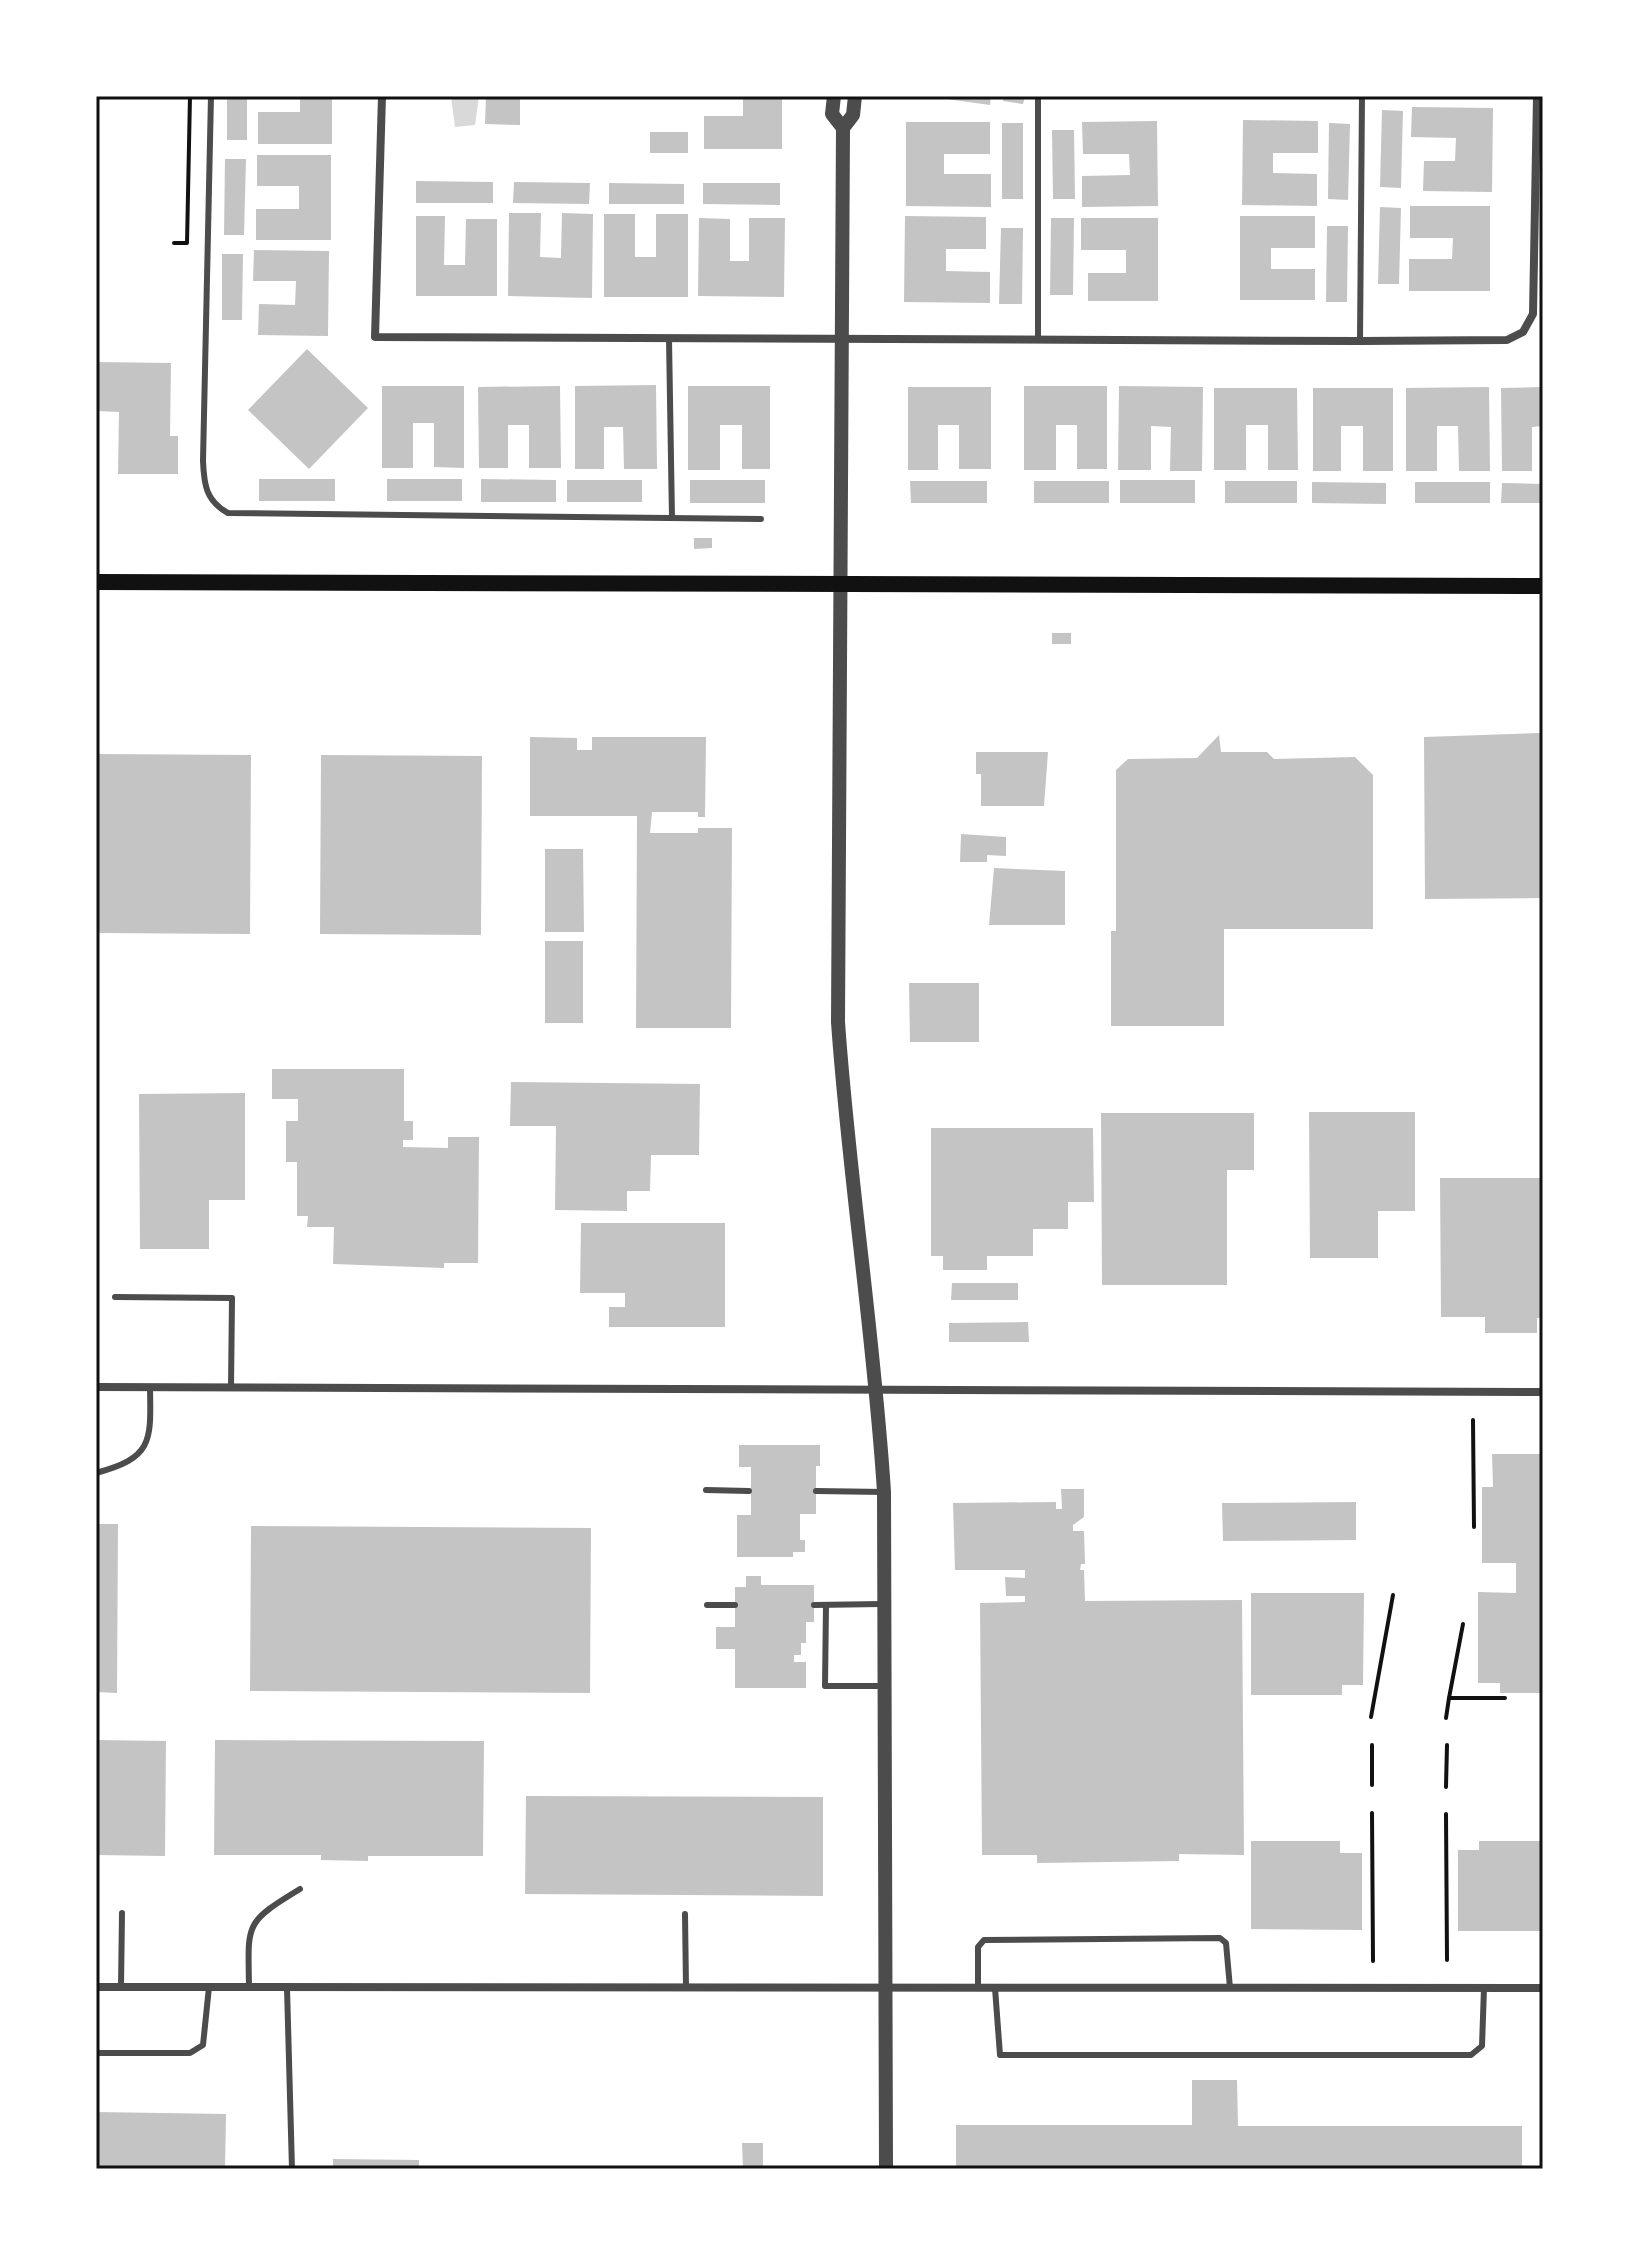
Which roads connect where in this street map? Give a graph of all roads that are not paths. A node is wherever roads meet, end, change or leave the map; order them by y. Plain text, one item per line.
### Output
1 (211, 96) edge
2 (382, 96) edge
3 (834, 96) edge
4 (855, 96) edge
5 (1038, 96) edge
6 (1362, 96) edge
7 (1537, 96) edge
8 (843, 128) junction
9 (1038, 338) junction
10 (669, 339) junction
11 (839, 339) junction
12 (1360, 341) junction
13 (672, 518) junction
14 (761, 519) dead end
15 (96, 582) edge
16 (838, 585) junction
17 (1543, 586) edge
18 (115, 1297) dead end
19 (96, 1387) edge
20 (150, 1388) junction
21 (231, 1388) junction
22 (878, 1391) junction
23 (1543, 1392) edge
24 (96, 1473) edge
25 (706, 1490) dead end
26 (749, 1491) dead end
27 (816, 1491) dead end
28 (884, 1492) junction
29 (885, 1604) junction
30 (707, 1605) dead end
31 (735, 1605) dead end
32 (814, 1605) dead end
33 (826, 1605) junction
34 (886, 1686) junction
35 (300, 1889) dead end
36 (122, 1913) dead end
37 (685, 1914) dead end
38 (96, 1987) edge
39 (121, 1987) junction
40 (209, 1987) junction
41 (249, 1987) junction
42 (287, 1988) junction
43 (686, 1988) junction
44 (885, 1988) junction
45 (978, 1988) junction
46 (995, 1988) junction
47 (1230, 1988) junction
48 (1484, 1988) junction
49 (1543, 1988) edge
50 (96, 2053) edge
51 (292, 2169) edge
52 (886, 2169) edge

1 - 13 lane
2 - 10 street
3 - 8 street
4 - 8 street
5 - 9 lane
6 - 12 lane
7 - 12 street
8 - 11 street
9 - 11 street
9 - 12 street
10 - 11 street
10 - 13 lane
11 - 16 street
13 - 14 lane
15 - 16 main road
16 - 17 main road
16 - 22 street
18 - 21 lane
19 - 20 street
20 - 21 street
20 - 24 lane
21 - 22 street
22 - 23 street
22 - 28 street
25 - 26 lane
27 - 28 lane
28 - 29 street
29 - 33 lane
29 - 34 street
30 - 31 lane
32 - 33 lane
33 - 34 lane
34 - 44 street
35 - 41 lane
36 - 39 lane
37 - 43 lane
38 - 39 street
39 - 40 street
40 - 41 street
40 - 50 lane
41 - 42 street
42 - 43 street
42 - 51 lane
43 - 44 street
44 - 45 street
44 - 52 street
45 - 46 street
45 - 47 lane
46 - 47 street
46 - 48 lane
47 - 48 street
48 - 49 street

